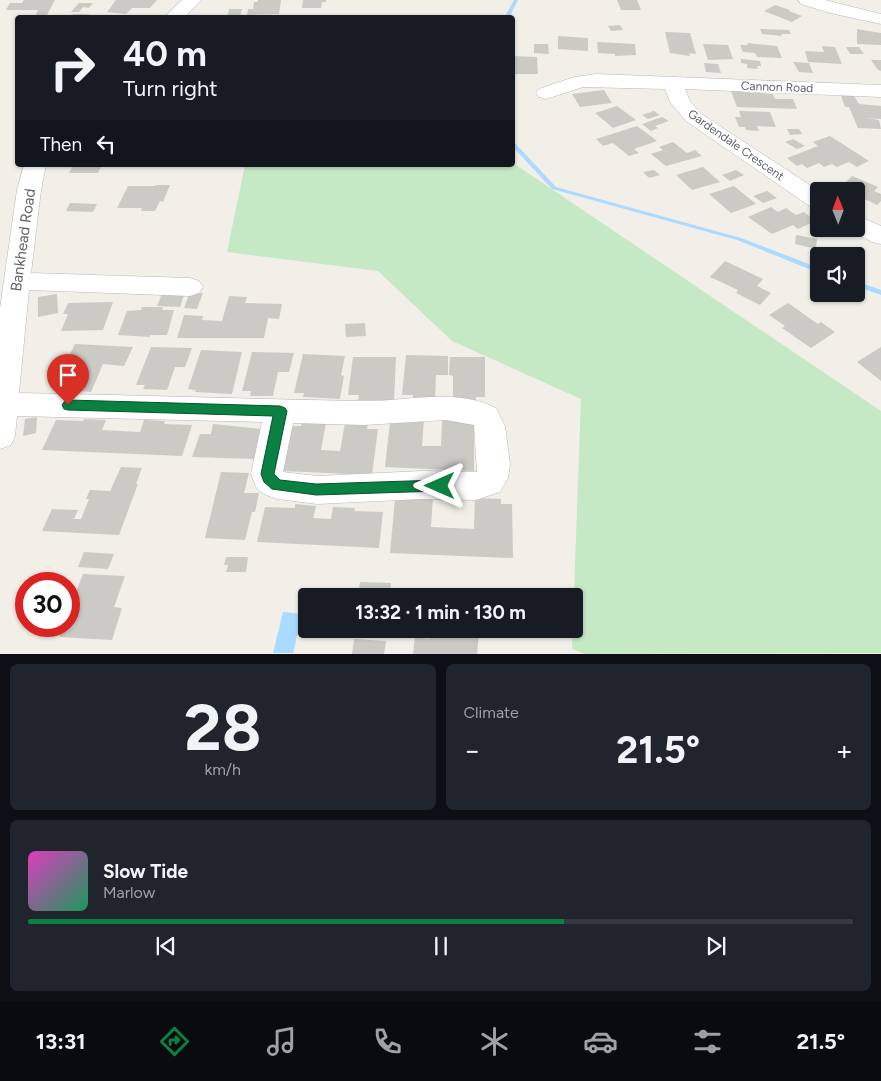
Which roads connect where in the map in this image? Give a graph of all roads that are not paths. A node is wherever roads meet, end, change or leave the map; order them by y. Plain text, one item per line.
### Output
1 (192, 0) edge
2 (807, 0) edge
3 (176, 15) edge
4 (881, 19) edge
5 (674, 84) junction
6 (881, 91) edge
7 (546, 93) dead end
8 (34, 167) edge
9 (810, 196) edge
10 (865, 228) edge
11 (881, 236) edge
12 (17, 281) junction
13 (190, 287) dead end
14 (5, 333) edge
15 (3, 404) junction
16 (280, 411) junction
17 (0, 436) edge

1 - 3 street
2 - 4 street
5 - 6 street, Cannon Road
5 - 7 street
5 - 9 street, Gardendale Crescent
8 - 12 street, Bankhead Road
10 - 11 street
12 - 13 street
12 - 14 street, Bankhead Road
14 - 15 street, Bankhead Road
15 - 16 street
15 - 17 street, Bankhead Road
16 - 16 street

